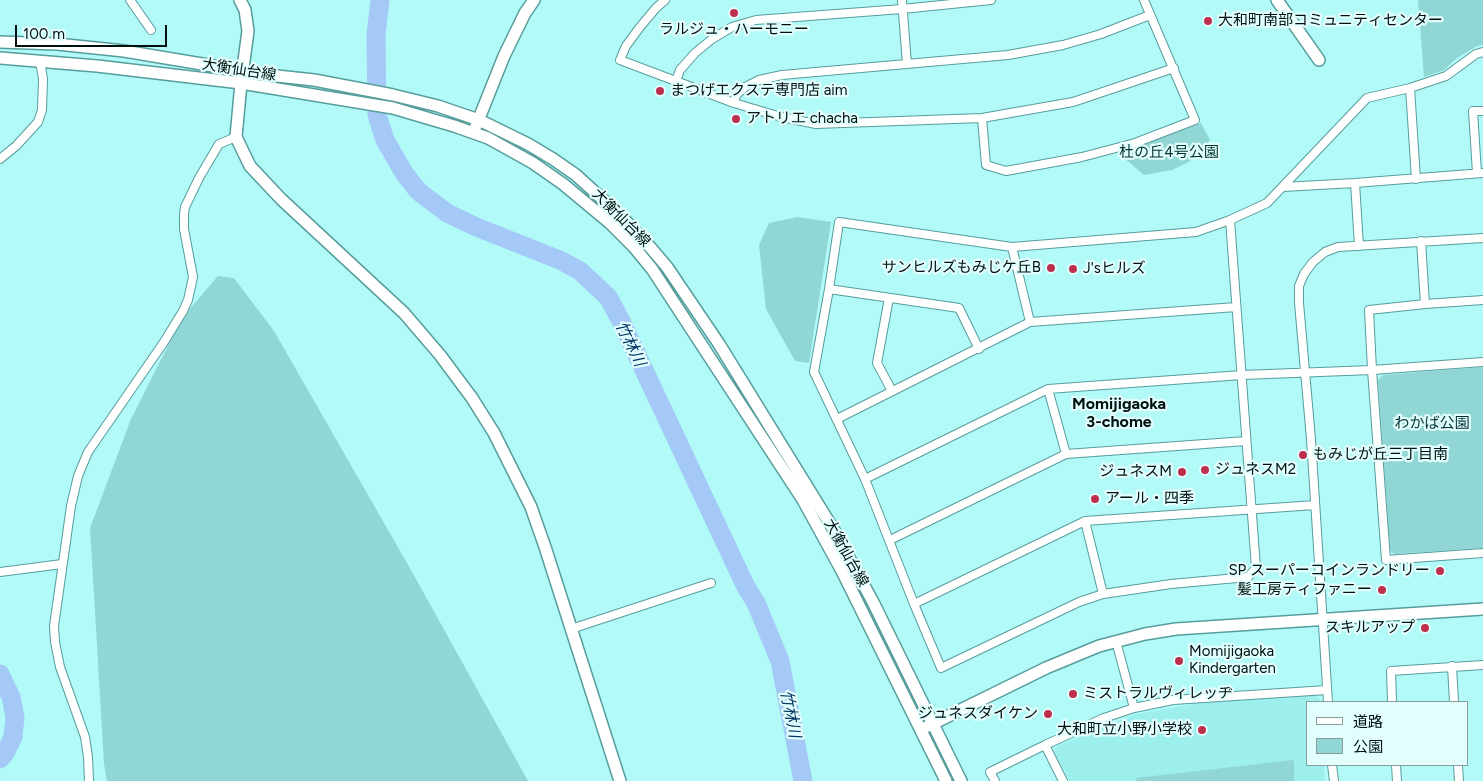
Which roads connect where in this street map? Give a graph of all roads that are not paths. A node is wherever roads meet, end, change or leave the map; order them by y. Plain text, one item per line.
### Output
1 (130, 0) edge
2 (240, 0) edge
3 (534, 0) edge
4 (665, 0) edge
5 (902, 0) edge
6 (991, 0) edge
7 (1144, 0) edge
8 (1277, 0) edge
9 (902, 9) junction
10 (1150, 15) junction
11 (151, 30) dead end
12 (0, 42) edge
13 (1483, 52) edge
14 (0, 58) edge
15 (1319, 60) dead end
16 (40, 61) junction
17 (907, 64) junction
18 (1174, 68) junction
19 (243, 71) junction
20 (676, 81) junction
21 (241, 84) junction
22 (1410, 88) junction
23 (734, 103) junction
24 (1483, 111) edge
25 (982, 118) junction
26 (478, 120) junction
27 (473, 132) junction
28 (236, 138) junction
29 (0, 159) edge
30 (1480, 173) edge
31 (1416, 179) junction
32 (1355, 183) junction
33 (1283, 187) junction
34 (1230, 220) junction
35 (1483, 238) edge
36 (1421, 242) junction
37 (1359, 246) junction
38 (1012, 247) junction
39 (829, 289) junction
40 (889, 298) junction
41 (1483, 300) edge
42 (1425, 304) junction
43 (1236, 307) junction
44 (1030, 322) junction
45 (979, 349) junction
46 (1483, 362) edge
47 (1372, 370) junction
48 (1306, 373) junction
49 (1242, 375) junction
50 (1048, 388) junction
51 (892, 391) junction
52 (837, 419) junction
53 (1246, 441) junction
54 (1066, 454) junction
55 (865, 479) junction
56 (1315, 505) junction
57 (1251, 509) junction
58 (1085, 521) junction
59 (890, 540) junction
60 (1483, 553) edge
61 (62, 564) junction
62 (0, 572) edge
63 (712, 583) dead end
64 (1103, 594) junction
65 (914, 604) junction
66 (1483, 608) edge
67 (1322, 620) junction
68 (571, 629) junction
69 (1116, 641) junction
70 (1483, 665) edge
71 (1452, 666) junction
72 (1327, 690) junction
73 (1328, 701) edge
74 (1392, 701) edge
75 (1454, 701) edge
76 (1134, 708) junction
77 (933, 723) junction
78 (920, 730) junction
79 (1045, 745) junction
80 (1332, 766) edge
81 (1396, 766) edge
82 (1458, 766) edge
83 (88, 781) edge
84 (620, 781) edge
85 (946, 781) edge
86 (961, 781) edge
87 (994, 781) edge
88 (1063, 781) edge
89 (1334, 781) edge
90 (1397, 781) edge
91 (1459, 781) edge

1 - 11 street
2 - 19 main road
3 - 26 main road
4 - 20 street
5 - 9 street
6 - 9 street
7 - 10 street
8 - 15 main road
9 - 17 street
9 - 20 street
10 - 17 street
10 - 18 street
12 - 19 main road, 大衡仙台線
13 - 22 street
14 - 16 main road, 大衡仙台線
16 - 21 main road, 大衡仙台線
16 - 29 street
17 - 23 street
18 - 25 street
18 - 25 street
19 - 21 main road
19 - 26 main road, 大衡仙台線
20 - 23 street
21 - 27 main road, 大衡仙台線
21 - 28 main road
22 - 31 street
22 - 33 street
23 - 25 street
24 - 30 street
26 - 27 main road
26 - 77 main road, 大衡仙台線
27 - 78 main road, 大衡仙台線
28 - 61 street
28 - 68 main road
30 - 31 street
31 - 32 street
32 - 33 street
32 - 37 street
33 - 34 street
34 - 38 street
34 - 43 street
35 - 36 street
36 - 37 street
36 - 42 street
37 - 48 street
38 - 39 street
38 - 44 street
39 - 40 street
39 - 52 street
40 - 45 street
40 - 51 street
41 - 42 street
42 - 47 street
43 - 44 street
43 - 49 street
44 - 45 street
45 - 51 street
46 - 47 street
47 - 48 street
47 - 60 street
48 - 49 street
48 - 56 street
49 - 50 street
49 - 53 street
50 - 54 street
50 - 55 street
51 - 52 street
52 - 55 street
53 - 54 street
53 - 57 street
54 - 59 street
55 - 59 street
56 - 57 street
56 - 67 street
57 - 58 street
57 - 64 street
58 - 64 street
58 - 65 street
59 - 65 street
61 - 62 street
61 - 83 street
63 - 68 street
64 - 65 street
66 - 67 main road
67 - 69 main road
67 - 72 street
68 - 84 main road
69 - 76 street
69 - 77 main road
70 - 71 street
71 - 74 street
71 - 75 street
72 - 73 street
72 - 76 street
76 - 79 street
77 - 78 main road
77 - 86 main road, 大衡仙台線
78 - 85 main road, 大衡仙台線
79 - 87 street
79 - 88 street
80 - 89 street
81 - 90 street
82 - 91 street

